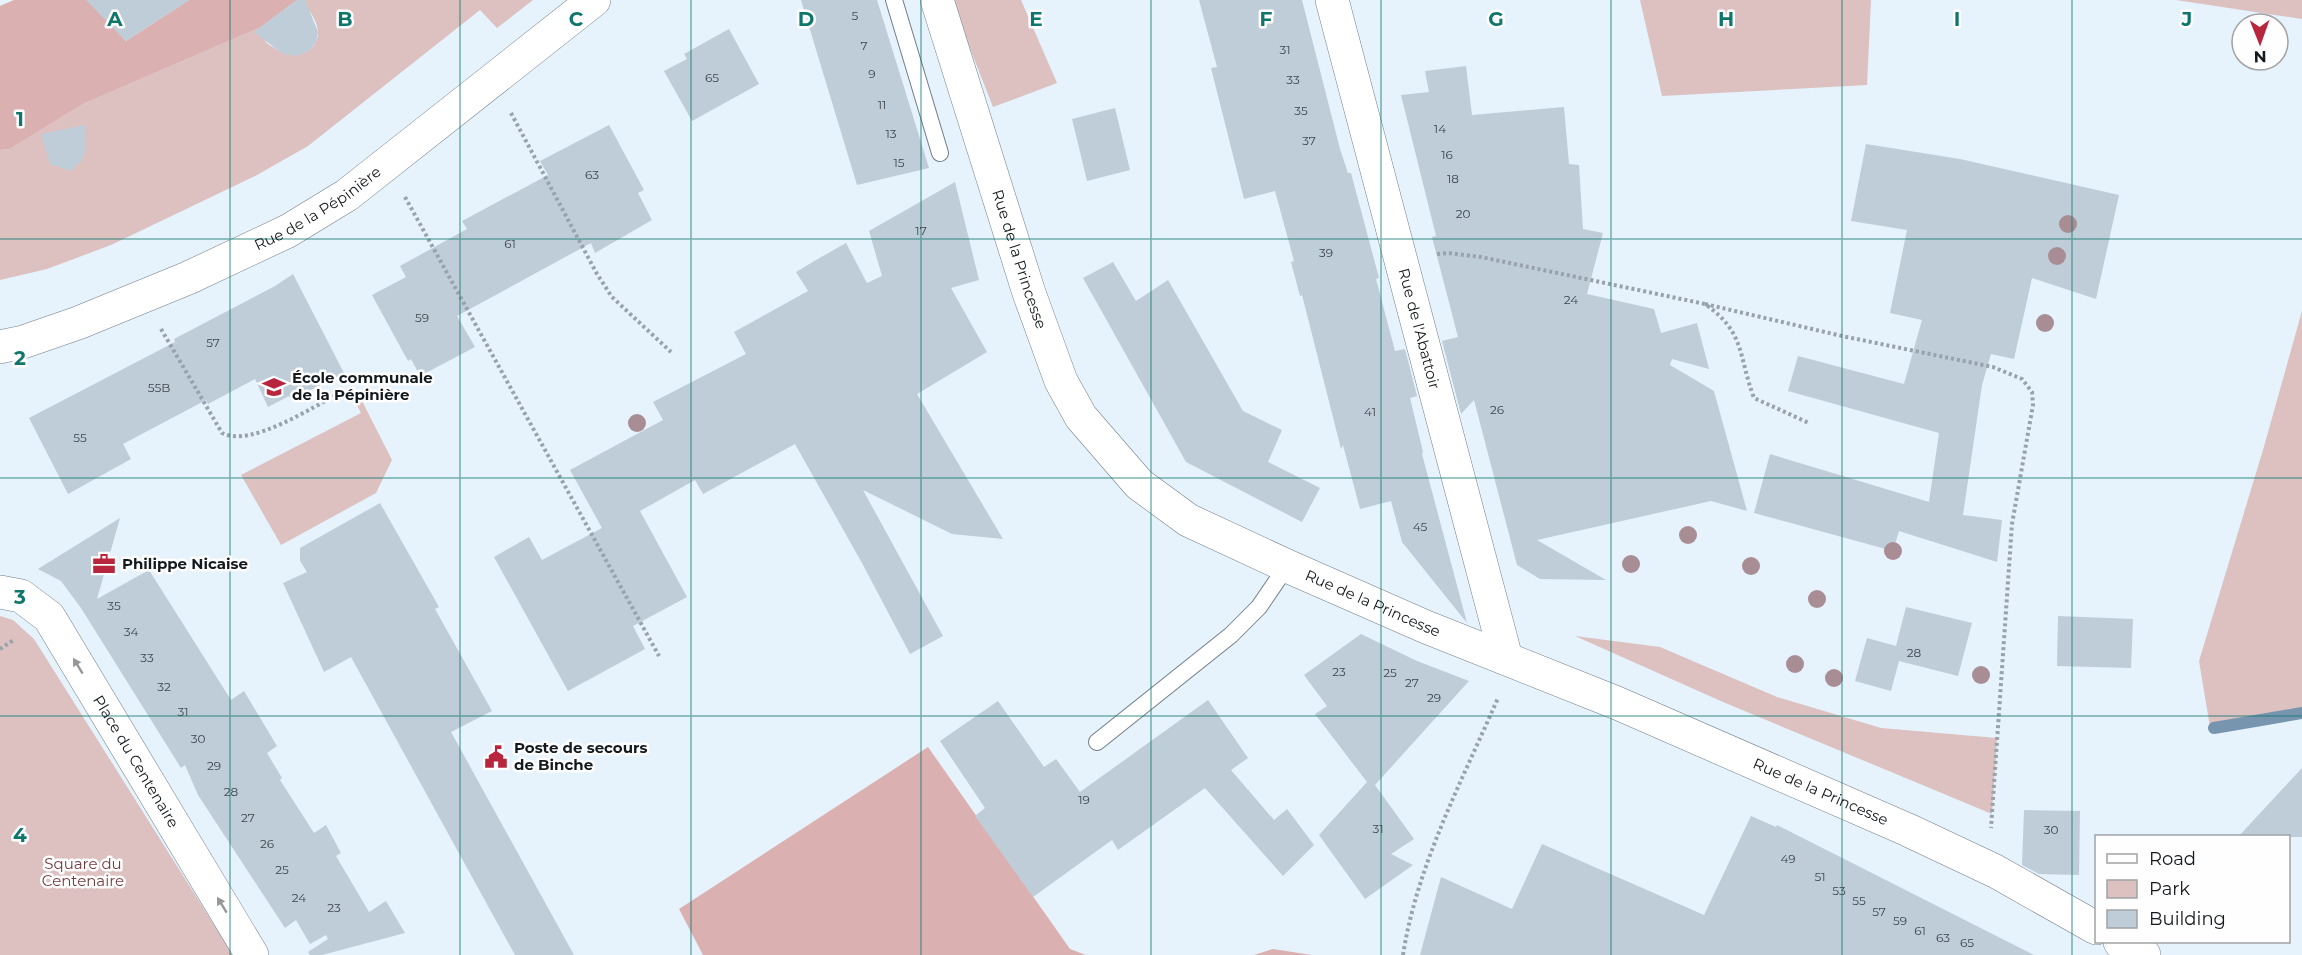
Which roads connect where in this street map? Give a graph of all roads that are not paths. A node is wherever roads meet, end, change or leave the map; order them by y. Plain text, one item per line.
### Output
1 (594, 0) edge
2 (894, 0) edge
3 (937, 0) edge
4 (1332, 0) edge
5 (940, 153) dead end
6 (0, 347) edge
7 (1287, 566) junction
8 (0, 592) edge
9 (1506, 658) junction
10 (1097, 742) dead end
11 (2095, 927) edge
12 (2122, 943) edge
13 (252, 955) edge
14 (2144, 955) edge

1 - 6 street, Rue de la Pépinière
2 - 5 lane
3 - 7 street, Rue de la Princesse
4 - 9 street, Rue de l'Abattoir
7 - 9 street, Rue de la Princesse
7 - 10 lane
13 -> 8 street, Place du Centenaire
9 - 11 street, Rue de la Princesse
12 - 14 street

